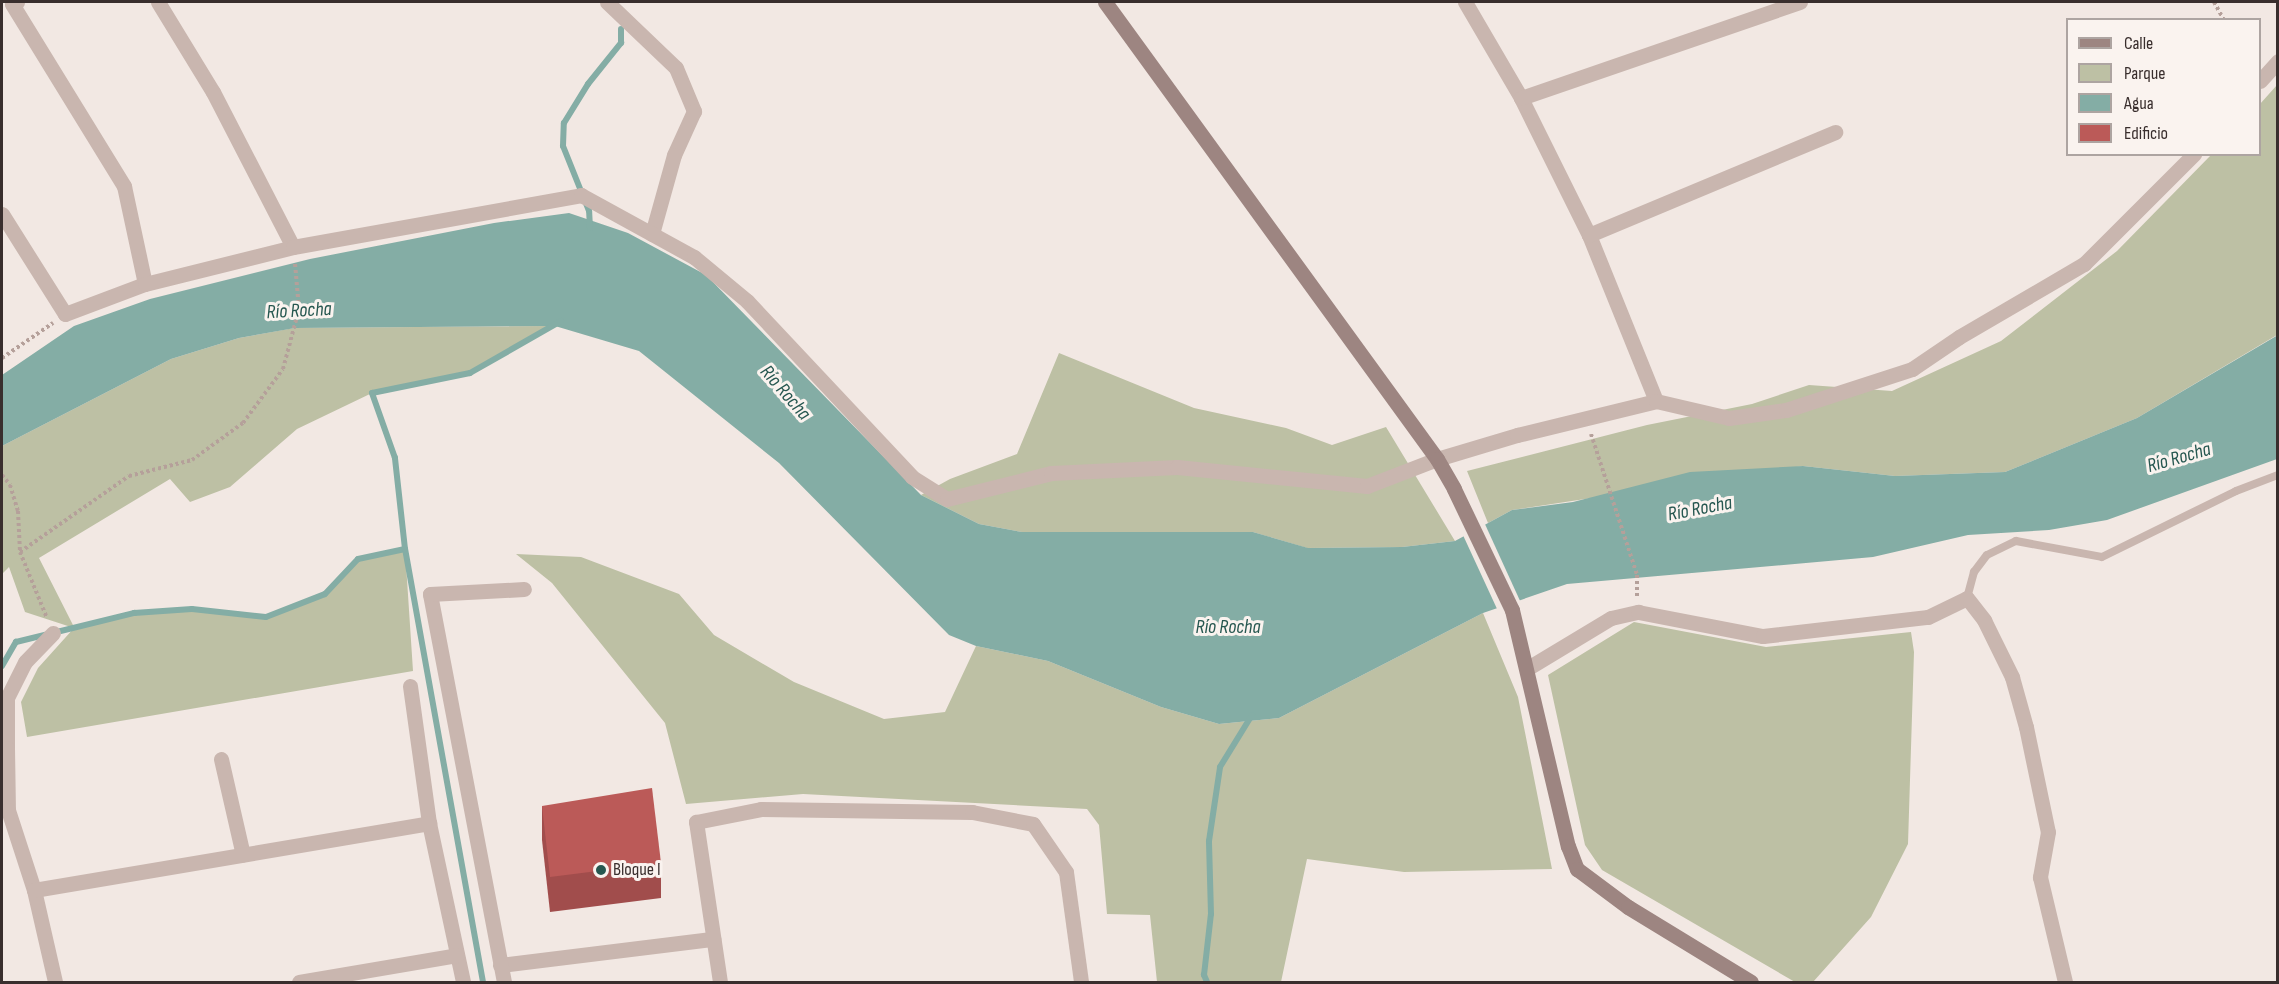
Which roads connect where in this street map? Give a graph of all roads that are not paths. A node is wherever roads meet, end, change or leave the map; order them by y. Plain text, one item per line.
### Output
1 (16, 2) edge
2 (158, 2) edge
3 (607, 2) edge
4 (1105, 2) edge
5 (1465, 2) edge
6 (1800, 2) edge
7 (2277, 60) edge
8 (2261, 79) edge
9 (1521, 98) junction
10 (1835, 132) dead end
11 (2192, 156) edge
12 (2, 214) edge
13 (652, 234) junction
14 (1589, 235) junction
15 (293, 247) junction
16 (145, 284) junction
17 (1656, 401) junction
18 (1437, 459) junction
19 (2277, 475) edge
20 (524, 589) dead end
21 (1967, 598) junction
22 (53, 633) road end
23 (1528, 668) junction
24 (410, 686) dead end
25 (222, 759) dead end
26 (429, 823) junction
27 (243, 855) junction
28 (34, 890) junction
29 (713, 939) junction
30 (457, 955) junction
31 (500, 965) junction
32 (329, 980) edge
33 (55, 982) edge
34 (299, 982) edge
35 (463, 982) edge
36 (504, 982) edge
37 (720, 982) edge
38 (1081, 982) edge
39 (1751, 982) edge
40 (2065, 982) edge

1 - 16 street
2 - 15 street
3 - 13 street
4 - 18 main road
5 - 9 street
6 - 9 street
7 - 8 street
9 - 14 street
10 - 14 street
11 - 17 street
12 - 16 street
13 - 15 street
13 - 18 street
14 - 17 street
15 - 16 street
17 - 18 street
18 - 23 main road
19 - 21 lane
20 - 31 street
21 - 23 street
21 - 40 street
22 - 28 street
23 - 39 main road
24 - 26 street
25 - 27 street
26 - 27 street
26 - 30 street
27 - 28 street
28 - 33 street
29 - 31 street
29 - 37 street
29 - 38 street
30 - 32 street
30 - 35 street
31 - 36 street
32 - 34 street

